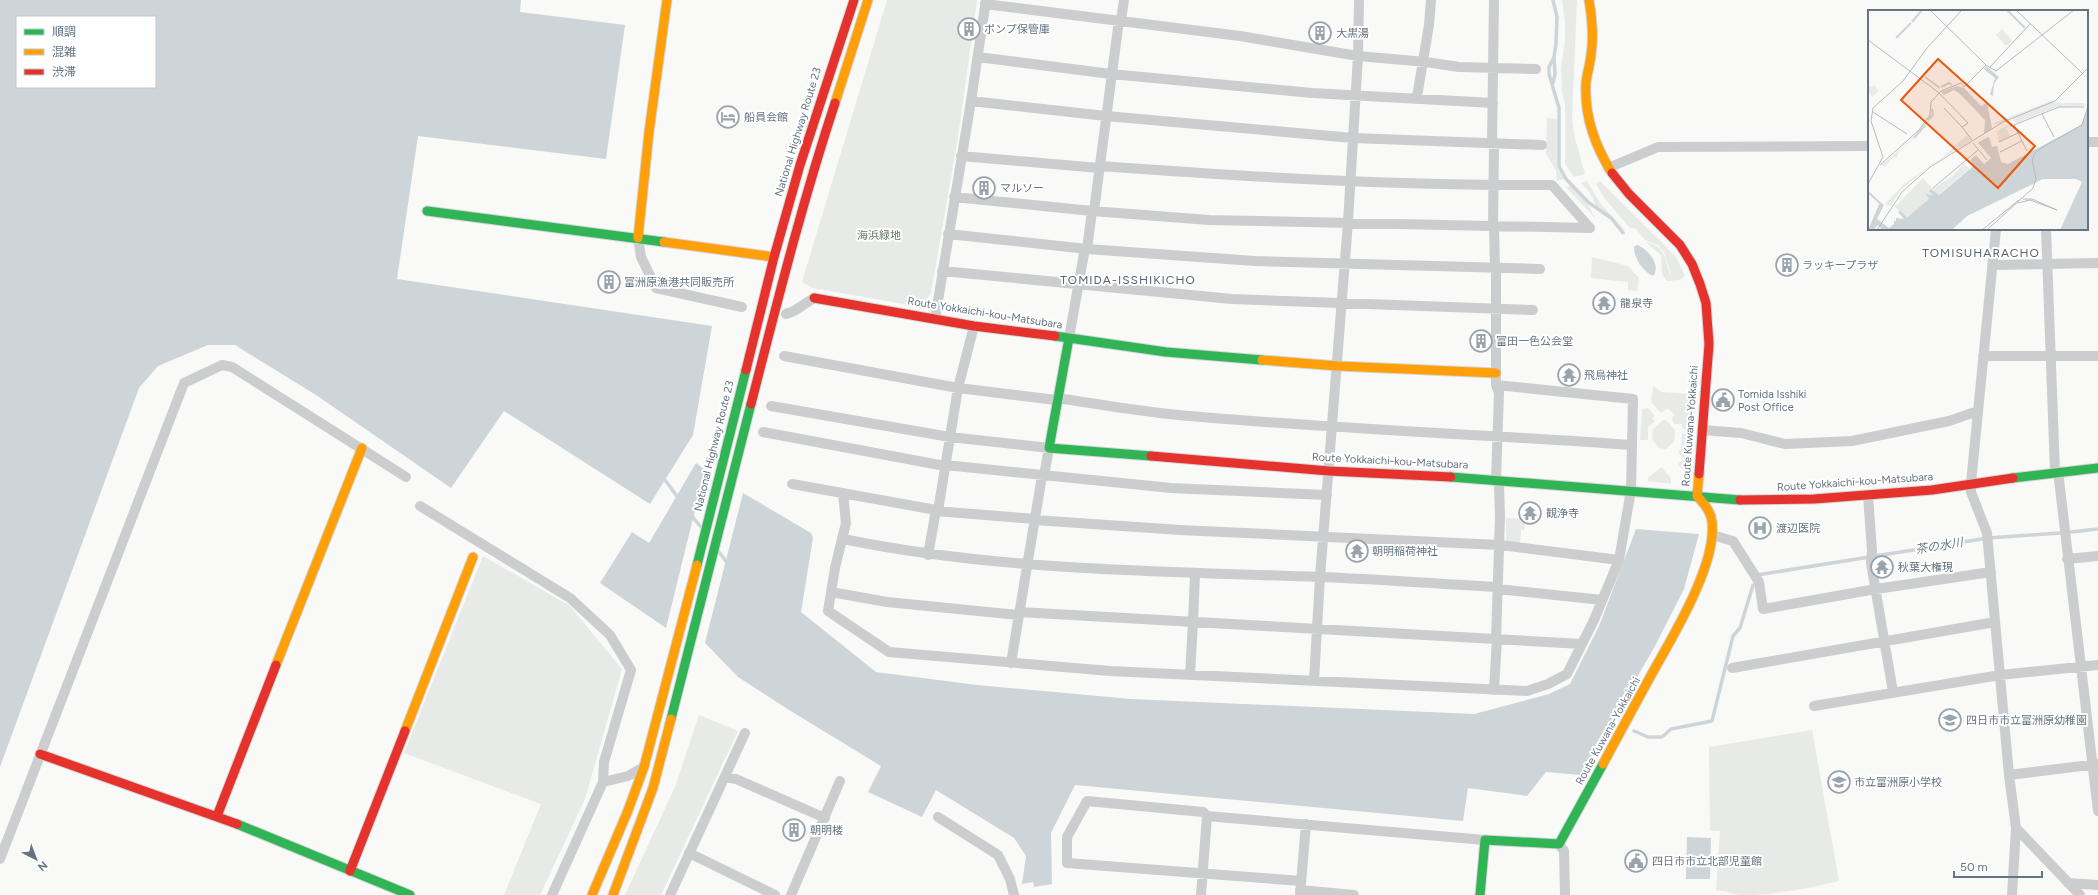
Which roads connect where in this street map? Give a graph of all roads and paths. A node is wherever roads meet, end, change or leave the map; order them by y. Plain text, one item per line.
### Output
1 (667, 0) edge
2 (854, 0) edge
3 (868, 0) edge
4 (1124, 0) edge
5 (1359, 0) edge
6 (1432, 0) edge
7 (1494, 0) edge
8 (1589, 0) edge
9 (985, 2) edge
10 (1120, 20) junction
11 (1358, 56) junction
12 (978, 57) junction
13 (1422, 62) junction
14 (1493, 69) junction
15 (1536, 69) dead end
16 (1111, 74) junction
17 (1356, 96) junction
18 (1417, 97) junction
19 (971, 101) junction
20 (1493, 103) junction
21 (1106, 116) junction
22 (1353, 138) junction
23 (1493, 143) junction
24 (1542, 145) dead end
25 (1868, 146) edge
26 (961, 156) junction
27 (1099, 167) junction
28 (1608, 168) junction
29 (1350, 181) junction
30 (1493, 186) junction
31 (954, 197) junction
32 (427, 211) dead end
33 (1093, 211) junction
34 (1348, 222) junction
35 (1494, 228) junction
36 (1996, 230) edge
37 (2046, 230) edge
38 (948, 234) junction
39 (638, 238) junction
40 (1086, 248) junction
41 (774, 257) junction
42 (2047, 262) junction
43 (1345, 263) junction
44 (2098, 263) edge
45 (1993, 265) junction
46 (1495, 268) junction
47 (1540, 269) dead end
48 (942, 271) junction
49 (1079, 285) junction
50 (814, 298) joint
51 (1342, 305) junction
52 (742, 307) dead end
53 (1497, 310) junction
54 (1533, 310) dead end
55 (786, 314) dead end
56 (935, 319) junction
57 (974, 326) junction
58 (1069, 338) junction
59 (2051, 355) junction
60 (784, 356) dead end
61 (1983, 356) junction
62 (2098, 356) edge
63 (1338, 366) junction
64 (1496, 373) junction
65 (1496, 386) junction
66 (958, 388) junction
67 (1057, 399) junction
68 (771, 406) dead end
69 (1978, 411) junction
70 (1331, 426) junction
71 (1702, 430) junction
72 (763, 432) dead end
73 (1498, 435) junction
74 (950, 437) junction
75 (1631, 445) junction
76 (362, 448) junction
77 (1049, 448) junction
78 (945, 466) junction
79 (2098, 468) edge
80 (1329, 471) junction
81 (2056, 472) junction
82 (1043, 476) junction
83 (406, 477) dead end
84 (1496, 479) junction
85 (1971, 483) junction
86 (792, 484) dead end
87 (1633, 490) junction
88 (843, 494) junction
89 (1327, 495) junction
90 (1868, 495) junction
91 (1693, 496) junction
92 (420, 506) dead end
93 (937, 511) junction
94 (1035, 520) junction
95 (1712, 534) junction
96 (1323, 536) junction
97 (843, 539) junction
98 (1500, 545) junction
99 (928, 555) junction
100 (2098, 556) edge
101 (472, 557) dead end
102 (2068, 559) junction
103 (1619, 560) junction
104 (1027, 563) junction
105 (1991, 572) junction
106 (1195, 574) junction
107 (1320, 577) junction
108 (1498, 588) junction
109 (1876, 589) junction
110 (831, 592) junction
111 (1602, 600) junction
112 (1019, 614) junction
113 (1193, 622) junction
114 (1995, 622) junction
115 (1317, 629) junction
116 (1497, 639) junction
117 (1885, 640) junction
118 (1582, 644) junction
119 (1011, 663) junction
120 (2098, 665) edge
121 (2081, 667) junction
122 (1732, 668) dead end
123 (1190, 675) junction
124 (2000, 676) junction
125 (1314, 681) junction
126 (1494, 690) junction
127 (1893, 692) junction
128 (1814, 706) dead end
129 (745, 733) dead end
130 (40, 754) junction
131 (2095, 765) edge
132 (644, 767) junction
133 (2009, 775) junction
134 (725, 777) junction
135 (840, 781) dead end
136 (603, 782) junction
137 (2098, 811) edge
138 (217, 816) junction
139 (1207, 816) junction
140 (938, 817) dead end
141 (825, 818) junction
142 (1306, 824) junction
143 (2016, 828) junction
144 (1485, 840) junction
145 (1559, 844) junction
146 (689, 853) junction
147 (0, 859) edge
148 (350, 871) junction
149 (1203, 873) junction
150 (2068, 883) junction
151 (2098, 885) edge
152 (1300, 889) edge
153 (410, 895) edge
154 (552, 895) edge
155 (592, 895) edge
156 (613, 895) edge
157 (670, 895) edge
158 (775, 895) edge
159 (791, 895) edge
160 (1014, 895) edge
161 (1200, 895) edge
162 (1354, 895) edge
163 (1480, 895) edge
164 (1565, 895) edge
165 (2012, 895) edge
166 (2080, 895) edge

1 - 39 main road
2 - 41 main road, National Highway Route 23
3 - 156 main road
4 - 10 street
5 - 11 street
6 - 13 street
7 - 14 street
8 - 28 main road, Route Kuwana-Yokkaichi
9 - 10 street
9 - 12 street
10 - 11 street
10 - 16 street
11 - 13 street
11 - 17 street
12 - 16 street
12 - 19 street
13 - 14 street
13 - 18 street
14 - 15 street
14 - 20 street
16 - 17 street
16 - 21 street
17 - 18 street
17 - 22 street
18 - 20 street
19 - 21 street
19 - 26 street
20 - 23 street
21 - 22 street
21 - 27 street
22 - 23 street
22 - 29 street
23 - 24 street
23 - 30 street
25 - 28 street
26 - 27 street
26 - 31 street
27 - 29 street
27 - 33 street
28 - 71 main road, Route Kuwana-Yokkaichi
29 - 30 street
29 - 34 street
30 - 35 street
30 - 35 street
31 - 33 street
31 - 38 street
32 - 39 main road
33 - 34 street
33 - 40 street
34 - 35 street
34 - 43 street
35 - 46 street
36 - 45 street
37 - 42 street
38 - 40 street
38 - 48 street
39 - 41 main road
39 - 52 street
40 - 43 street
40 - 49 street
41 - 132 main road, National Highway Route 23
42 - 44 street
42 - 45 street
42 - 59 street
43 - 46 street
43 - 51 street
45 - 61 street
46 - 47 street
46 - 53 street
48 - 49 street
48 - 56 street
49 - 51 street
49 - 58 street
50 - 55 street
50 - 56 main road, Route Yokkaichi-kou-Matsubara
51 - 53 street
51 - 63 street
53 - 54 street
53 - 64 street
56 - 57 main road, Route Yokkaichi-kou-Matsubara
57 - 58 main road, Route Yokkaichi-kou-Matsubara
57 - 66 street
58 - 63 main road
58 - 67 main road, Route Yokkaichi-kou-Matsubara
59 - 61 street
59 - 62 street
59 - 81 street
60 - 66 street
61 - 69 street
63 - 64 main road
63 - 70 street
64 - 65 street
65 - 73 street
65 - 75 street
66 - 67 street
66 - 74 street
67 - 70 street
67 - 77 main road, Route Yokkaichi-kou-Matsubara
68 - 74 street
69 - 71 street
69 - 85 street
70 - 73 street
70 - 80 street
71 - 91 main road, Route Kuwana-Yokkaichi
72 - 78 street
73 - 75 street
73 - 84 street
74 - 77 street
74 - 78 street
75 - 87 street
76 - 83 street
76 - 130 street
76 - 138 main road
77 - 80 main road, Route Yokkaichi-kou-Matsubara
77 - 82 street
78 - 82 street
78 - 93 street
79 - 81 main road, Route Yokkaichi-kou-Matsubara
80 - 84 main road, Route Yokkaichi-kou-Matsubara
80 - 89 street
81 - 85 main road, Route Yokkaichi-kou-Matsubara
81 - 102 street
82 - 89 street
82 - 94 street
84 - 87 main road, Route Yokkaichi-kou-Matsubara
84 - 98 street
85 - 90 main road, Route Yokkaichi-kou-Matsubara
85 - 105 street
86 - 88 street
87 - 91 main road, Route Yokkaichi-kou-Matsubara
87 - 103 street
88 - 93 street
88 - 97 street
89 - 96 street
90 - 91 main road, Route Yokkaichi-kou-Matsubara
90 - 109 street
91 - 95 main road, Route Kuwana-Yokkaichi
92 - 136 street
93 - 94 street
93 - 99 street
94 - 96 street
94 - 104 street
95 - 109 street
95 - 145 main road, Route Kuwana-Yokkaichi
96 - 98 street
96 - 107 street
97 - 99 street
97 - 110 street
98 - 103 street
98 - 108 street
99 - 104 street
100 - 102 street
101 - 148 main road
102 - 121 street
103 - 111 street
104 - 106 street
104 - 112 street
105 - 109 street
105 - 114 street
106 - 107 street
106 - 113 street
107 - 108 street
107 - 115 street
108 - 111 street
108 - 116 street
109 - 117 street
110 - 112 street
110 - 119 street
111 - 118 street
112 - 113 street
112 - 119 street
113 - 115 street
113 - 123 street
114 - 117 street
114 - 124 street
115 - 116 street
115 - 125 street
116 - 118 street
116 - 126 street
117 - 122 street
117 - 127 street
118 - 126 street
119 - 123 street
120 - 121 street
121 - 124 street
121 - 131 street
123 - 125 street
124 - 127 street
124 - 133 street
125 - 126 street
127 - 128 street
129 - 134 street
130 - 138 main road
130 - 147 street
131 - 133 street
131 - 137 street
132 - 136 street
132 - 155 main road, National Highway Route 23
133 - 143 street
134 - 141 street
134 - 146 street
135 - 141 street
136 - 154 street
138 - 148 main road
139 - 142 street
139 - 149 street
139 - 149 street
140 - 160 street
141 - 159 street
142 - 144 street
142 - 152 street
143 - 150 street
143 - 165 street
144 - 145 main road
144 - 163 main road
145 - 164 street
146 - 157 street
146 - 158 street
148 - 153 main road
149 - 152 street
149 - 161 street
150 - 151 street
150 - 166 street
152 - 162 street

